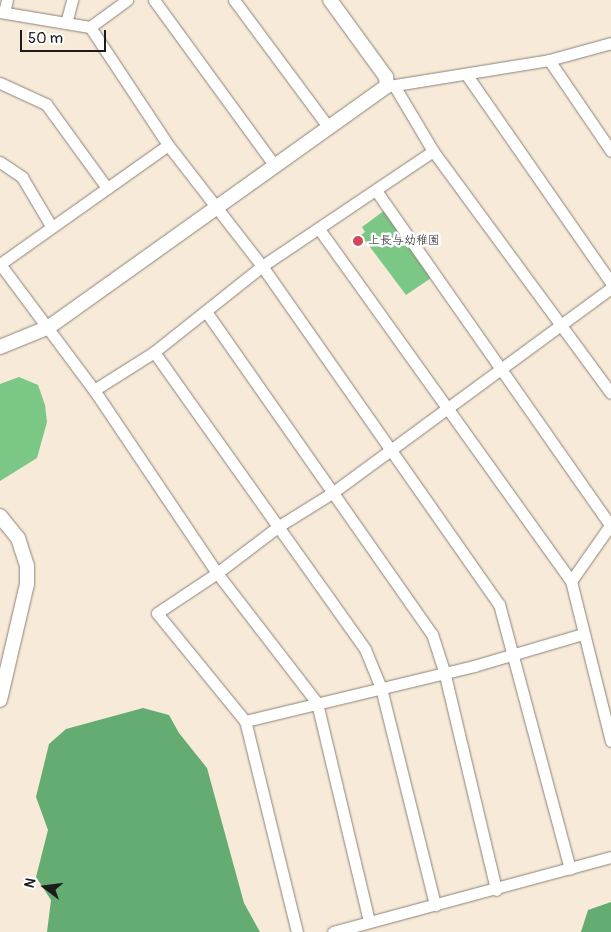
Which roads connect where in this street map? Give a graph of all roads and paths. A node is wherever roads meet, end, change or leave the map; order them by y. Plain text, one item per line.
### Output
1 (7, 0) edge
2 (72, 0) edge
3 (128, 0) edge
4 (154, 0) edge
5 (234, 0) edge
6 (330, 0) edge
7 (2, 12) edge
8 (66, 23) junction
9 (90, 27) junction
10 (611, 43) edge
11 (549, 60) junction
12 (466, 74) junction
13 (0, 83) edge
14 (391, 86) junction
15 (329, 128) junction
16 (168, 145) junction
17 (434, 151) junction
18 (611, 151) edge
19 (0, 162) edge
20 (275, 166) junction
21 (107, 188) junction
22 (377, 192) junction
23 (217, 208) junction
24 (51, 226) junction
25 (319, 229) junction
26 (0, 264) edge
27 (262, 266) junction
28 (611, 283) edge
29 (611, 288) edge
30 (207, 313) junction
31 (560, 325) junction
32 (49, 327) junction
33 (0, 347) edge
34 (154, 352) junction
35 (499, 369) junction
36 (94, 390) junction
37 (610, 390) edge
38 (446, 408) junction
39 (390, 448) junction
40 (332, 493) junction
41 (0, 516) edge
42 (611, 524) edge
43 (279, 526) junction
44 (217, 574) junction
45 (571, 581) junction
46 (583, 634) junction
47 (512, 655) junction
48 (444, 671) junction
49 (381, 688) junction
50 (0, 700) edge
51 (317, 703) junction
52 (245, 721) junction
53 (611, 741) edge
54 (611, 857) edge
55 (570, 869) junction
56 (496, 890) junction
57 (435, 905) junction
58 (368, 922) junction
59 (297, 932) edge
60 (333, 932) edge

1 - 7 street
2 - 8 street
3 - 9 street
4 - 20 street
5 - 15 street
6 - 14 street
7 - 8 street
8 - 9 street
9 - 16 street
10 - 11 street
11 - 12 street
11 - 18 street
12 - 14 street
12 - 28 street
13 - 21 street
14 - 15 street
14 - 17 street
15 - 20 street
16 - 21 street
16 - 23 street
17 - 22 street
17 - 31 street
19 - 24 street
20 - 23 street
21 - 24 street
22 - 25 street
22 - 35 street
23 - 27 street
23 - 32 street
24 - 26 street
25 - 27 street
25 - 38 street
26 - 32 street
27 - 30 street
27 - 39 street
29 - 31 street
30 - 34 street
30 - 40 street
31 - 35 street
31 - 37 street
32 - 33 street
32 - 36 street
34 - 36 street
34 - 43 street
35 - 38 street
35 - 42 street
36 - 44 street
38 - 39 street
38 - 45 street
39 - 40 street
39 - 47 street
40 - 43 street
40 - 48 street
41 - 50 street
42 - 45 street
43 - 44 street
43 - 49 street
44 - 51 street
44 - 52 street
45 - 46 street
46 - 47 street
46 - 53 street
47 - 48 street
47 - 55 street
48 - 49 street
48 - 56 street
49 - 51 street
49 - 57 street
51 - 52 street
51 - 58 street
52 - 59 street
54 - 55 street
55 - 56 street
56 - 57 street
57 - 58 street
58 - 60 street

